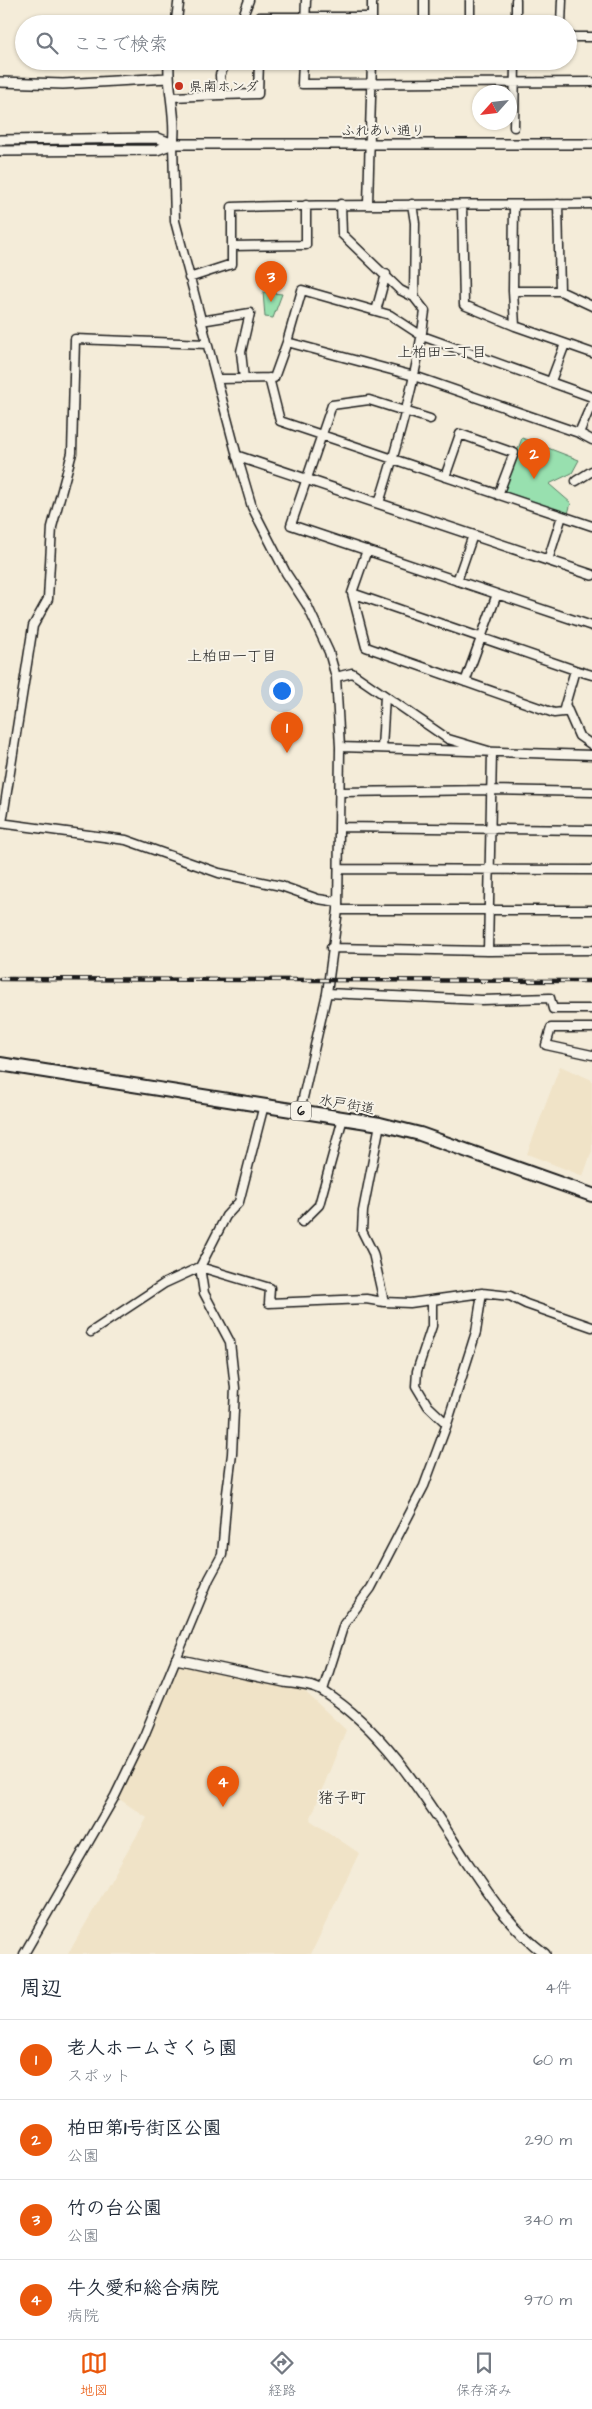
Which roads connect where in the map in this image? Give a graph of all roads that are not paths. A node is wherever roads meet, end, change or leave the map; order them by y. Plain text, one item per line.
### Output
1 (179, 0) edge
2 (249, 0) edge
3 (306, 0) edge
4 (372, 0) edge
5 (424, 0) edge
6 (470, 0) edge
7 (516, 0) edge
8 (562, 0) edge
9 (177, 15) edge
10 (243, 15) edge
11 (305, 15) edge
12 (372, 15) edge
13 (424, 15) edge
14 (470, 15) edge
15 (516, 15) edge
16 (562, 15) edge
17 (577, 37) edge
18 (592, 37) edge
19 (168, 70) edge
20 (222, 70) edge
21 (259, 70) edge
22 (303, 70) edge
23 (372, 70) edge
24 (515, 70) edge
25 (168, 78) junction
26 (0, 82) edge
27 (592, 82) edge
28 (372, 83) junction
29 (515, 83) junction
30 (221, 95) junction
31 (172, 96) junction
32 (0, 140) edge
33 (371, 143) junction
34 (173, 144) junction
35 (592, 144) edge
36 (0, 151) edge
37 (341, 204) junction
38 (368, 204) junction
39 (412, 204) junction
40 (558, 204) junction
41 (592, 204) edge
42 (306, 205) junction
43 (462, 205) junction
44 (514, 205) junction
45 (232, 246) junction
46 (386, 274) junction
47 (189, 278) junction
48 (513, 290) junction
49 (560, 291) junction
50 (414, 297) junction
51 (592, 306) edge
52 (376, 311) junction
53 (201, 321) junction
54 (515, 326) junction
55 (422, 336) junction
56 (287, 342) junction
57 (207, 344) junction
58 (565, 344) junction
59 (592, 353) edge
60 (414, 376) junction
61 (244, 378) junction
62 (269, 378) junction
63 (216, 379) junction
64 (552, 381) junction
65 (592, 397) edge
66 (592, 403) edge
67 (405, 411) junction
68 (430, 419) dead end
69 (579, 433) junction
70 (321, 436) junction
71 (592, 440) edge
72 (236, 456) junction
73 (393, 460) junction
74 (592, 471) edge
75 (445, 478) junction
76 (305, 479) junction
77 (576, 481) dead end
78 (498, 495) junction
79 (379, 503) junction
80 (562, 516) junction
81 (592, 526) edge
82 (473, 535) junction
83 (367, 550) junction
84 (548, 560) junction
85 (592, 575) edge
86 (457, 581) junction
87 (352, 593) junction
88 (497, 594) junction
89 (592, 626) edge
90 (481, 638) junction
91 (575, 670) junction
92 (592, 675) edge
93 (336, 677) junction
94 (465, 682) junction
95 (385, 696) junction
96 (565, 704) junction
97 (592, 745) edge
98 (340, 747) junction
99 (382, 748) junction
100 (492, 752) junction
101 (592, 755) edge
102 (492, 790) junction
103 (340, 792) junction
104 (592, 792) edge
105 (1, 823) edge
106 (340, 827) junction
107 (491, 829) junction
108 (592, 830) edge
109 (339, 869) junction
110 (490, 870) junction
111 (592, 870) edge
112 (338, 906) junction
113 (489, 910) junction
114 (592, 910) edge
115 (332, 948) junction
116 (592, 950) edge
117 (488, 951) junction
118 (327, 993) junction
119 (592, 1010) edge
120 (592, 1028) edge
121 (592, 1055) edge
122 (0, 1064) edge
123 (264, 1105) junction
124 (300, 1111) junction
125 (343, 1118) junction
126 (380, 1124) junction
127 (592, 1195) edge
128 (302, 1222) dead end
129 (200, 1267) junction
130 (482, 1293) junction
131 (432, 1301) junction
132 (384, 1302) junction
133 (592, 1327) edge
134 (91, 1332) dead end
135 (447, 1424) junction
136 (176, 1659) junction
137 (322, 1690) junction
138 (24, 1954) edge
139 (545, 1954) edge

1 - 9 street
2 - 10 street
3 - 11 street
4 - 12 street
5 - 13 street
6 - 14 street
7 - 15 street
8 - 16 street
17 - 18 street
19 - 25 street
20 - 30 street
21 - 30 street
22 - 28 street
23 - 28 street
24 - 29 street
25 - 26 street
25 - 31 street
27 - 29 street
28 - 29 street
28 - 33 street
30 - 31 street
31 - 34 street
32 - 34 street, ふれあい通り
33 - 34 street, ふれあい通り
33 - 35 street, ふれあい通り
33 - 38 street
34 - 36 street, ふれあい通り
34 - 47 street
37 - 38 street
37 - 42 street
37 - 46 street
38 - 39 street
39 - 43 street
39 - 50 street
40 - 41 street
40 - 44 street
40 - 49 street
42 - 45 street
42 - 45 street
43 - 44 street
43 - 54 street
44 - 48 street
45 - 47 street
46 - 50 street
46 - 52 street
47 - 53 street
48 - 49 street
48 - 54 street
49 - 51 street
50 - 55 street
52 - 55 street
52 - 56 street
53 - 57 street
53 - 61 street
54 - 58 street
55 - 60 street
55 - 64 street
56 - 60 street
56 - 62 street
57 - 63 street
57 - 105 street
58 - 59 street
58 - 64 street
60 - 67 street
60 - 69 street
61 - 62 street
61 - 63 street
62 - 70 street
63 - 72 street
64 - 65 street
66 - 69 street
67 - 68 street
67 - 70 street
67 - 73 street
69 - 71 street
70 - 73 street
70 - 76 street
72 - 76 street
72 - 93 street
73 - 75 street
73 - 79 street
74 - 77 street
75 - 78 street
75 - 78 street
76 - 79 street
76 - 83 street
78 - 80 street
79 - 82 street
80 - 81 street
80 - 84 street
82 - 84 street
82 - 86 street
83 - 86 street
83 - 87 street
84 - 85 street
86 - 88 street
87 - 90 street
87 - 94 street
88 - 89 street
88 - 90 street
90 - 91 street
90 - 94 street
91 - 92 street
91 - 96 street
93 - 95 street
93 - 98 street
94 - 96 street
95 - 99 street
95 - 100 street
96 - 97 street
98 - 99 street
98 - 103 street
99 - 100 street
100 - 101 street
100 - 102 street
102 - 103 street
102 - 104 street
102 - 107 street
103 - 106 street
105 - 112 street
106 - 107 street
106 - 109 street
107 - 108 street
107 - 110 street
109 - 110 street
109 - 112 street
110 - 111 street
110 - 113 street
112 - 113 street
112 - 115 street
113 - 114 street
113 - 117 street
115 - 117 street
115 - 118 street
116 - 117 street
118 - 119 street
118 - 124 street
120 - 121 street
122 - 123 highway, 水戸街道 / 6
123 - 124 highway, 水戸街道 / 6
123 - 129 street
124 - 125 highway, 水戸街道 / 6
125 - 126 highway, 水戸街道 / 6
125 - 128 street
126 - 127 highway, 水戸街道 / 6
126 - 132 street
129 - 132 street
129 - 134 street
129 - 136 street
130 - 131 street
130 - 133 street
130 - 135 street
131 - 132 street
131 - 135 street
135 - 137 street
136 - 137 street
136 - 138 street
137 - 139 street

